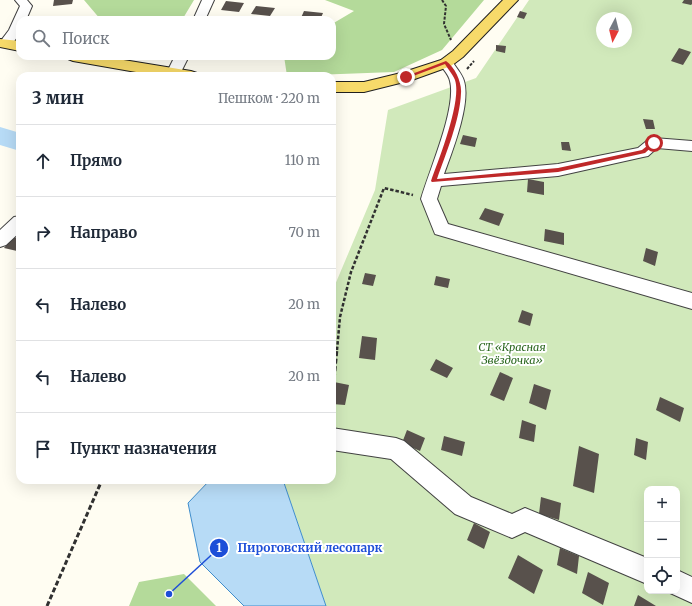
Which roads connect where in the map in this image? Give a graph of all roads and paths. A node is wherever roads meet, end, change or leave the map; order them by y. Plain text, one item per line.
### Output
1 (21, 0) edge
2 (208, 0) edge
3 (442, 0) edge
4 (511, 0) edge
5 (22, 16) edge
6 (201, 16) edge
7 (16, 29) edge
8 (8, 44) edge
9 (452, 58) junction
10 (94, 60) edge
11 (180, 60) edge
12 (157, 72) edge
13 (174, 72) edge
14 (336, 87) edge
15 (692, 146) edge
16 (434, 181) junction
17 (429, 199) junction
18 (16, 226) edge
19 (0, 240) edge
20 (692, 301) edge
21 (336, 364) edge
22 (336, 440) edge
23 (100, 484) edge
24 (644, 570) edge
25 (680, 584) edge
26 (692, 590) edge
27 (47, 606) edge

1 - 5 street
2 - 6 street
3 - 9 path
4 - 9 main road
7 - 8 street
9 - 14 main road
9 - 16 street
10 - 12 main road
11 - 13 street
15 - 16 street
16 - 17 street
17 - 20 street
17 - 21 path
18 - 19 street
22 - 24 street
23 - 27 path
25 - 26 street

